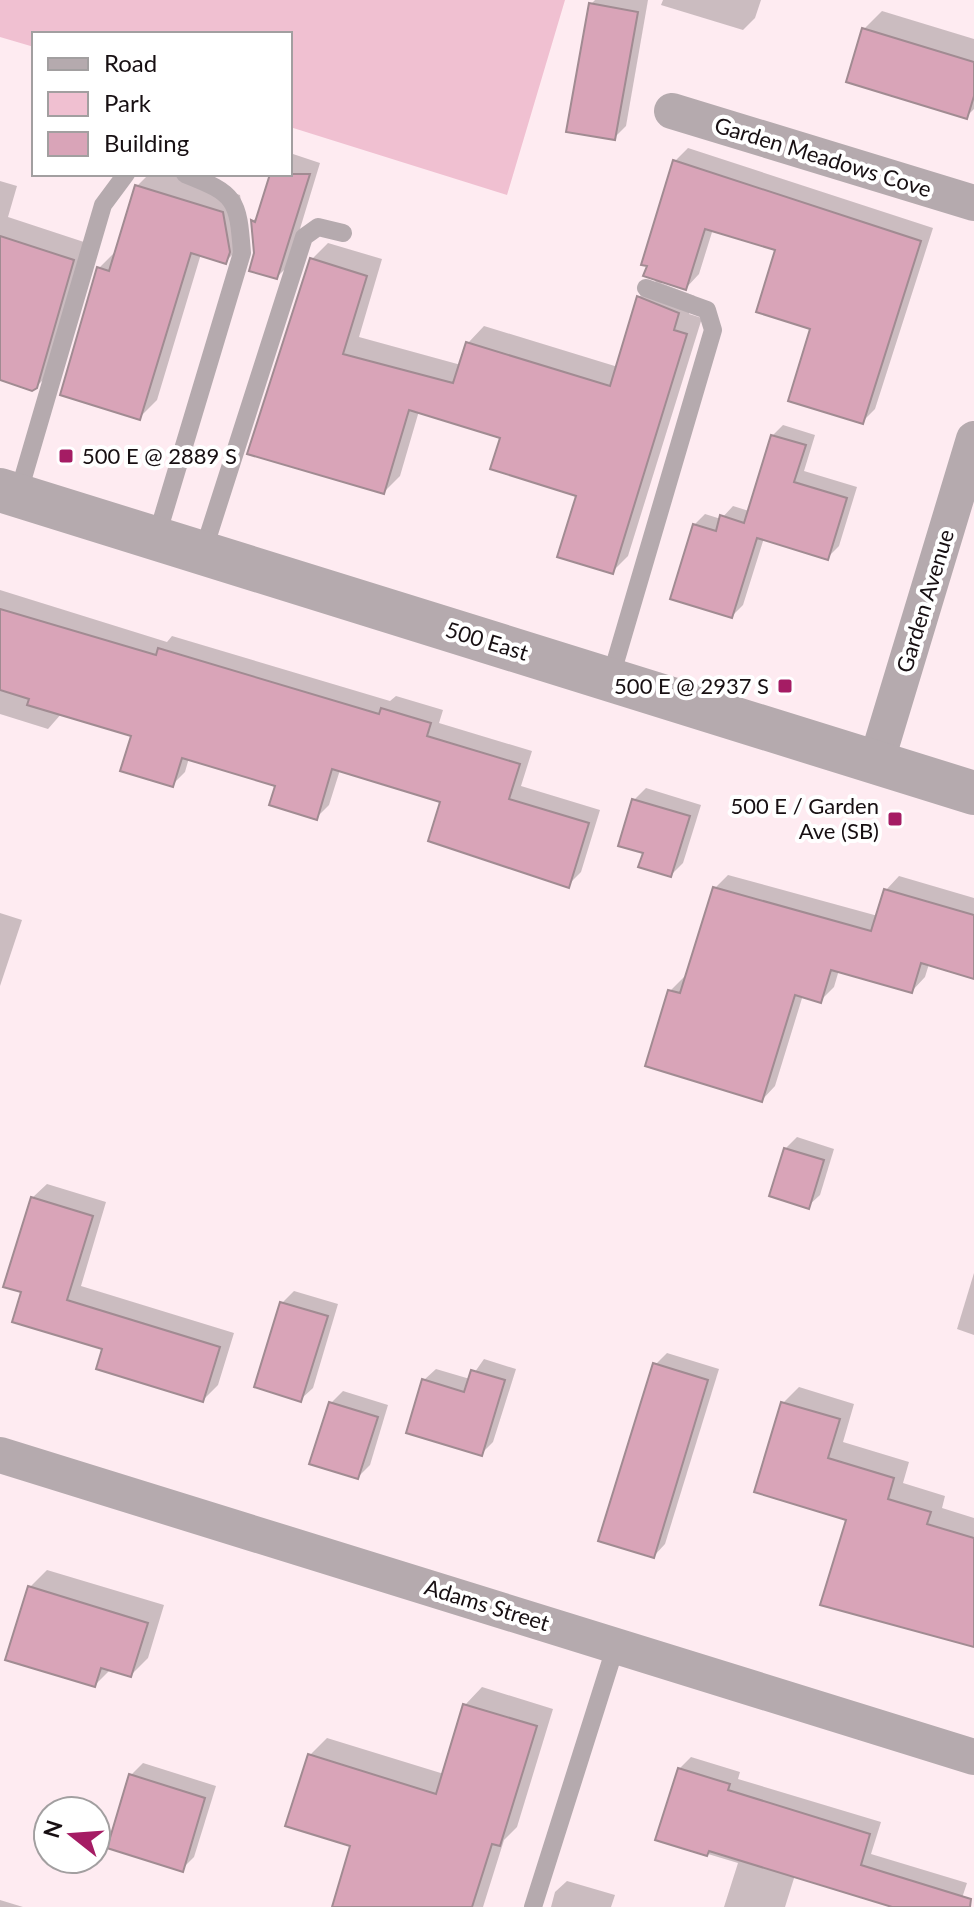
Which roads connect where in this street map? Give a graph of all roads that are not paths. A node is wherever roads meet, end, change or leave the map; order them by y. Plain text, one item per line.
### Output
1 (672, 111) dead end
2 (125, 176) edge
3 (190, 176) edge
4 (974, 203) edge
5 (343, 233) dead end
6 (646, 288) dead end
7 (974, 439) edge
8 (9, 492) edge
9 (156, 539) junction
10 (203, 552) junction
11 (610, 680) junction
12 (876, 763) junction
13 (974, 793) edge
14 (0, 1455) edge
15 (616, 1645) junction
16 (974, 1757) edge
17 (533, 1907) edge

1 - 4 street, Garden Meadows Cove
2 - 8 lane
3 - 9 lane
5 - 10 lane
6 - 11 lane
7 - 12 street, Garden Avenue
8 - 9 street, 500 East
9 - 10 street, 500 East
10 - 11 street, 500 East
11 - 12 street, 500 East
12 - 13 street, 500 East
14 - 15 street, Adams Street
15 - 16 street, Adams Street
15 - 17 lane

